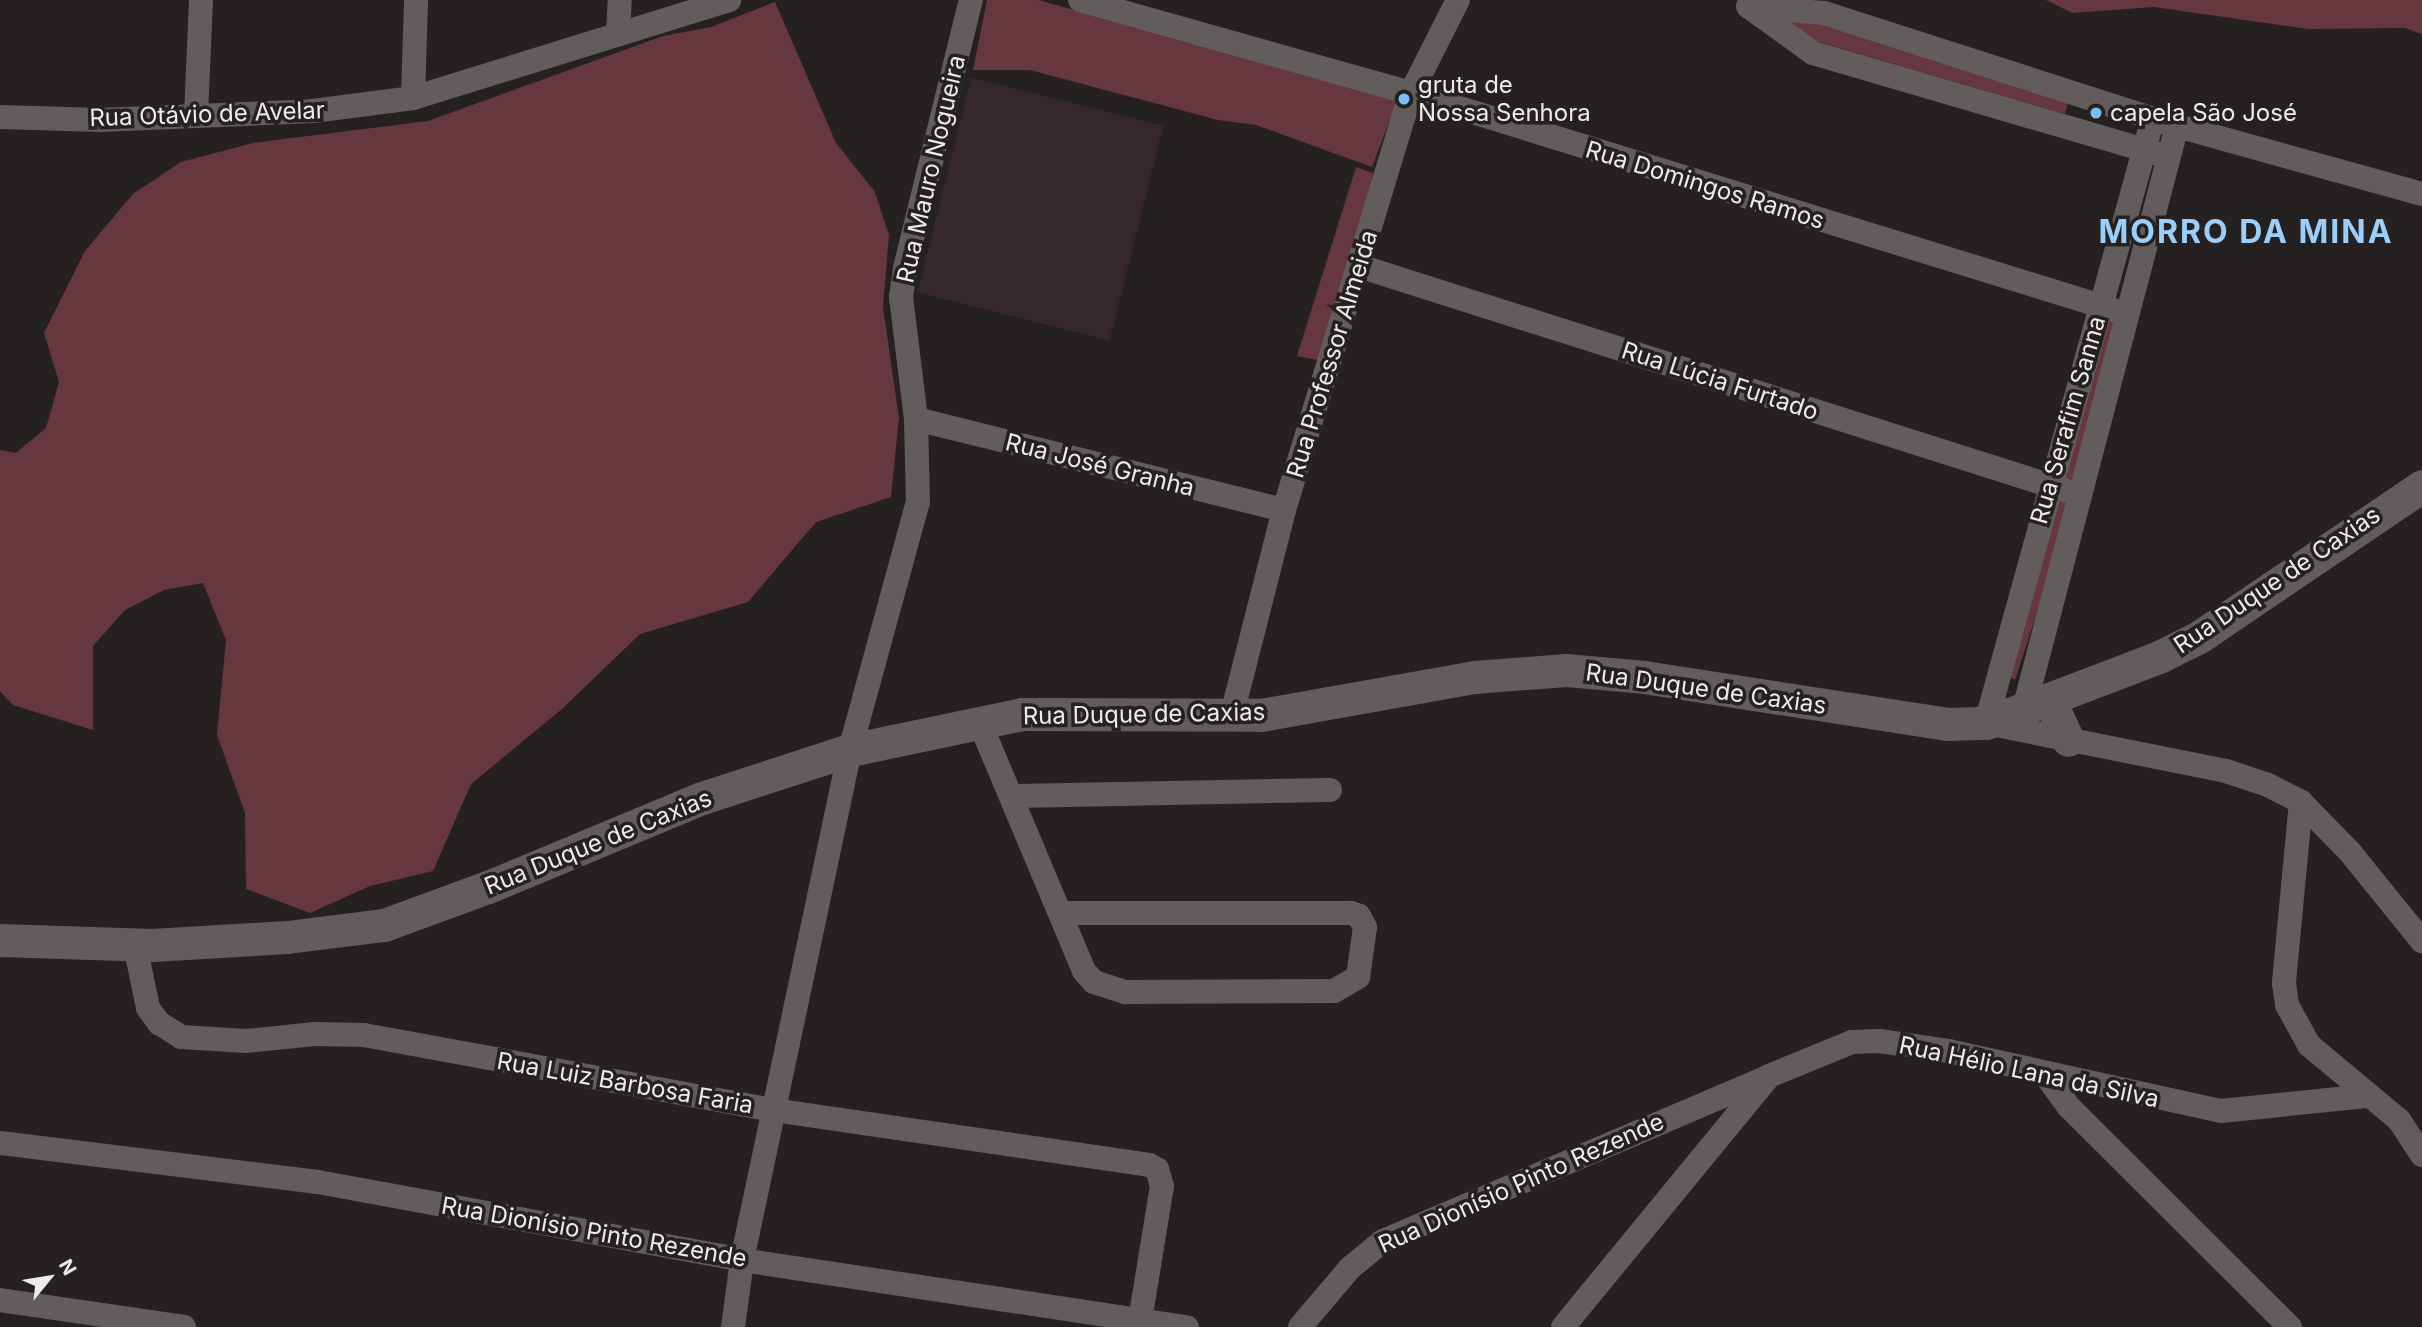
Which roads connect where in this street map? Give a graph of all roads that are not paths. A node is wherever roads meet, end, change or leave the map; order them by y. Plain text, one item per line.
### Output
1 (201, 0) edge
2 (416, 0) edge
3 (620, 0) edge
4 (729, 0) edge
5 (971, 0) edge
6 (1080, 0) edge
7 (1458, 0) edge
8 (1743, 4) edge
9 (618, 34) junction
10 (1411, 93) junction
11 (413, 98) junction
12 (196, 115) junction
13 (0, 117) edge
14 (2153, 118) junction
15 (2177, 126) junction
16 (2144, 150) junction
17 (2169, 158) junction
18 (2422, 194) edge
19 (1359, 266) junction
20 (2101, 306) junction
21 (2127, 314) junction
22 (916, 419) junction
23 (2049, 485) junction
24 (2422, 486) edge
25 (2080, 495) junction
26 (1284, 510) junction
27 (2037, 704) junction
28 (1231, 718) junction
29 (979, 721) junction
30 (1986, 723) junction
31 (2068, 740) junction
32 (850, 750) junction
33 (1330, 790) dead end
34 (1013, 796) junction
35 (2301, 802) junction
36 (1063, 913) junction
37 (0, 940) edge
38 (2422, 941) edge
39 (135, 945) junction
40 (2044, 1073) junction
41 (1769, 1076) junction
42 (2366, 1096) junction
43 (773, 1110) junction
44 (0, 1143) edge
45 (2422, 1155) edge
46 (742, 1260) junction
47 (0, 1300) edge
48 (1140, 1323) edge
49 (184, 1327) edge
50 (733, 1327) edge
51 (1187, 1327) edge
52 (1300, 1327) edge
53 (1563, 1327) edge
54 (2290, 1327) edge

1 - 12 street
2 - 11 street
3 - 9 street
4 - 9 street
5 - 22 street, Rua Mauro Nogueira
6 - 10 street, Rua Domingos Ramos
7 - 10 street, Rua Professor Almeida
8 - 14 street
8 - 16 street
9 - 11 street
10 - 19 street, Rua Professor Almeida
10 - 20 street, Rua Domingos Ramos
11 - 12 street, Rua Otávio de Avelar
12 - 13 street, Rua Otávio de Avelar
14 - 15 street
14 - 16 street, Rua Serafim Sanna
15 - 17 street, Rua Serafim Sanna
15 - 18 street
16 - 17 street
16 - 20 street, Rua Serafim Sanna
17 - 21 street, Rua Serafim Sanna
19 - 23 street, Rua Lúcia Furtado
19 - 26 street, Rua Professor Almeida
20 - 21 street, Rua Domingos Ramos
20 - 23 street, Rua Serafim Sanna
21 - 25 street, Rua Serafim Sanna
22 - 26 street, Rua José Granha
22 - 32 street, Rua Mauro Nogueira
23 - 25 street, Rua Lúcia Furtado
23 - 30 street, Rua Serafim Sanna
24 - 27 street, Rua Duque de Caxias
25 - 27 street, Rua Serafim Sanna
26 - 28 street, Rua Professor Almeida
27 - 30 street, Rua Duque de Caxias
27 - 31 street
28 - 29 street, Rua Duque de Caxias
28 - 30 street, Rua Duque de Caxias
29 - 32 street, Rua Duque de Caxias
29 - 34 street
30 - 31 street
31 - 35 street
32 - 39 street, Rua Duque de Caxias
32 - 43 street, Rua Mauro Nogueira
33 - 34 street
34 - 36 street
35 - 38 street
35 - 42 street
36 - 36 street
37 - 39 street, Rua Duque de Caxias
39 - 43 street, Rua Luiz Barbosa Faria
40 - 41 street, Rua Hélio Lana da Silva
40 - 42 street, Rua Hélio Lana da Silva
40 - 54 street
41 - 52 street, Rua Dionísio Pinto Rezende
41 - 53 street, Rua Hélio Lana da Silva
42 - 45 street
43 - 46 street, Rua Mauro Nogueira
43 - 48 street, Rua Luiz Barbosa Faria
44 - 46 street, Rua Dionísio Pinto Rezende
46 - 48 street, Rua Dionísio Pinto Rezende
46 - 50 street, Rua Mauro Nogueira
47 - 49 street
48 - 51 street, Rua Dionísio Pinto Rezende

